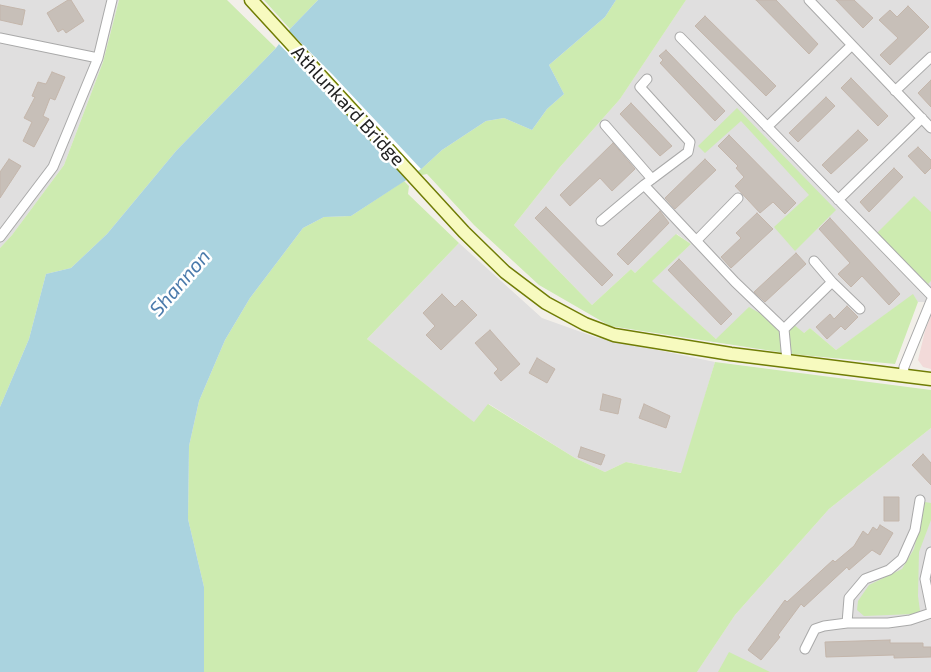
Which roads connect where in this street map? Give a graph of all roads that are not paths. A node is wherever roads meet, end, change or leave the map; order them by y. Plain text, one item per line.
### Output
1 (112, 0) edge
2 (251, 0) edge
3 (809, 0) edge
4 (0, 38) edge
5 (680, 38) dead end
6 (852, 45) junction
7 (931, 57) edge
8 (98, 58) junction
9 (647, 79) dead end
10 (895, 91) junction
11 (922, 118) junction
12 (605, 125) dead end
13 (767, 126) junction
14 (931, 128) edge
15 (648, 182) junction
16 (738, 198) dead end
17 (838, 200) junction
18 (601, 221) dead end
19 (0, 237) edge
20 (697, 240) junction
21 (814, 261) dead end
22 (832, 282) junction
23 (931, 296) edge
24 (931, 301) edge
25 (860, 309) dead end
26 (784, 329) junction
27 (787, 361) junction
28 (903, 376) junction
29 (931, 379) edge
30 (920, 500) dead end
31 (931, 552) edge
32 (931, 608) edge
33 (931, 614) edge
34 (846, 623) junction
35 (805, 649) dead end

1 - 8 street
2 - 27 main road, Athlunkard Bridge
3 - 6 street
4 - 8 street
5 - 13 street
6 - 10 street
6 - 13 street
7 - 10 street
8 - 19 street
9 - 15 street
10 - 11 street
11 - 14 street
11 - 17 street
12 - 15 street
13 - 17 street
15 - 18 street
15 - 20 street
16 - 20 street
17 - 23 street
20 - 26 street
21 - 22 street
22 - 25 street
22 - 26 street
24 - 28 street
26 - 27 street
27 - 28 main road, Athlunkard Bridge
28 - 29 main road, Athlunkard Bridge
30 - 34 street
31 - 32 street
33 - 34 street
34 - 35 street

